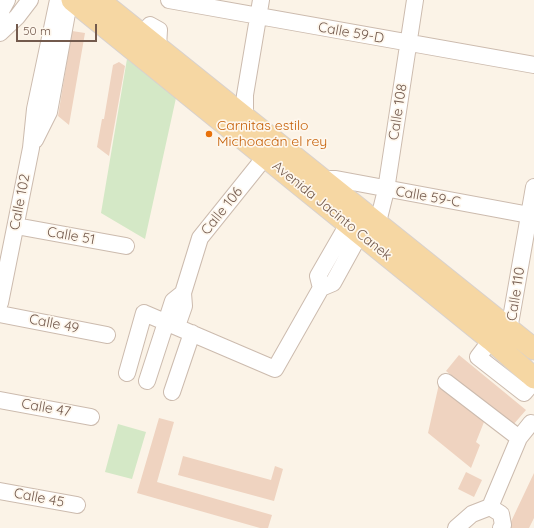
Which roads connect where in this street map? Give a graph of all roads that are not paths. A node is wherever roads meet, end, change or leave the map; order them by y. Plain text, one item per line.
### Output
1 (7, 0) edge
2 (30, 0) edge
3 (58, 0) edge
4 (72, 0) edge
5 (169, 0) edge
6 (261, 0) edge
7 (415, 0) edge
8 (99, 4) edge
9 (0, 16) edge
10 (258, 16) junction
11 (0, 33) edge
12 (408, 43) junction
13 (534, 65) edge
14 (245, 117) junction
15 (31, 148) junction
16 (265, 157) junction
17 (322, 179) junction
18 (534, 187) edge
19 (386, 190) junction
20 (531, 216) edge
21 (379, 224) junction
22 (16, 226) junction
23 (354, 229) junction
24 (126, 246) dead end
25 (0, 303) edge
26 (0, 314) edge
27 (171, 324) junction
28 (510, 330) junction
29 (192, 333) junction
30 (107, 335) dead end
31 (534, 349) edge
32 (127, 373) dead end
33 (534, 379) edge
34 (147, 381) dead end
35 (446, 382) dead end
36 (172, 392) dead end
37 (0, 400) edge
38 (91, 416) dead end
39 (533, 419) edge
40 (519, 438) junction
41 (0, 491) edge
42 (77, 505) dead end
43 (490, 507) junction
44 (456, 528) edge
45 (501, 528) edge

1 - 9 street
2 - 11 street
3 - 15 street, Calle 102
4 - 8 main road, Avenida Jacinto Canek
4 - 15 street, Calle 102
5 - 10 street, Calle 59-D
6 - 10 street
7 - 12 street, Calle 108
8 - 14 main road, Avenida Jacinto Canek
8 - 16 main road, Avenida Jacinto Canek
10 - 12 street, Calle 59-D
10 - 14 street
12 - 13 street, Calle 59-D
12 - 19 street, Calle 108
14 - 17 main road, Avenida Jacinto Canek
15 - 22 street, Calle 102
16 - 23 main road, Avenida Jacinto Canek
16 - 27 street, Calle 106
17 - 19 street, Calle 59-C
17 - 21 main road, Avenida Jacinto Canek
18 - 20 street, Calle 110
19 - 20 street, Calle 59-C
19 - 21 street, Calle 108
20 - 28 street, Calle 110
21 - 28 main road, Avenida Jacinto Canek
22 - 24 street, Calle 51
22 - 25 street, Calle 102
23 - 29 street
23 - 33 main road, Avenida Jacinto Canek
26 - 30 street, Calle 49
27 - 29 street
27 - 32 street
27 - 34 street, Calle 106
28 - 31 main road, Avenida Jacinto Canek
29 - 36 street
35 - 40 street
37 - 38 street, Calle 47
39 - 40 street
40 - 43 street
41 - 42 street, Calle 45
43 - 44 street
43 - 45 street

